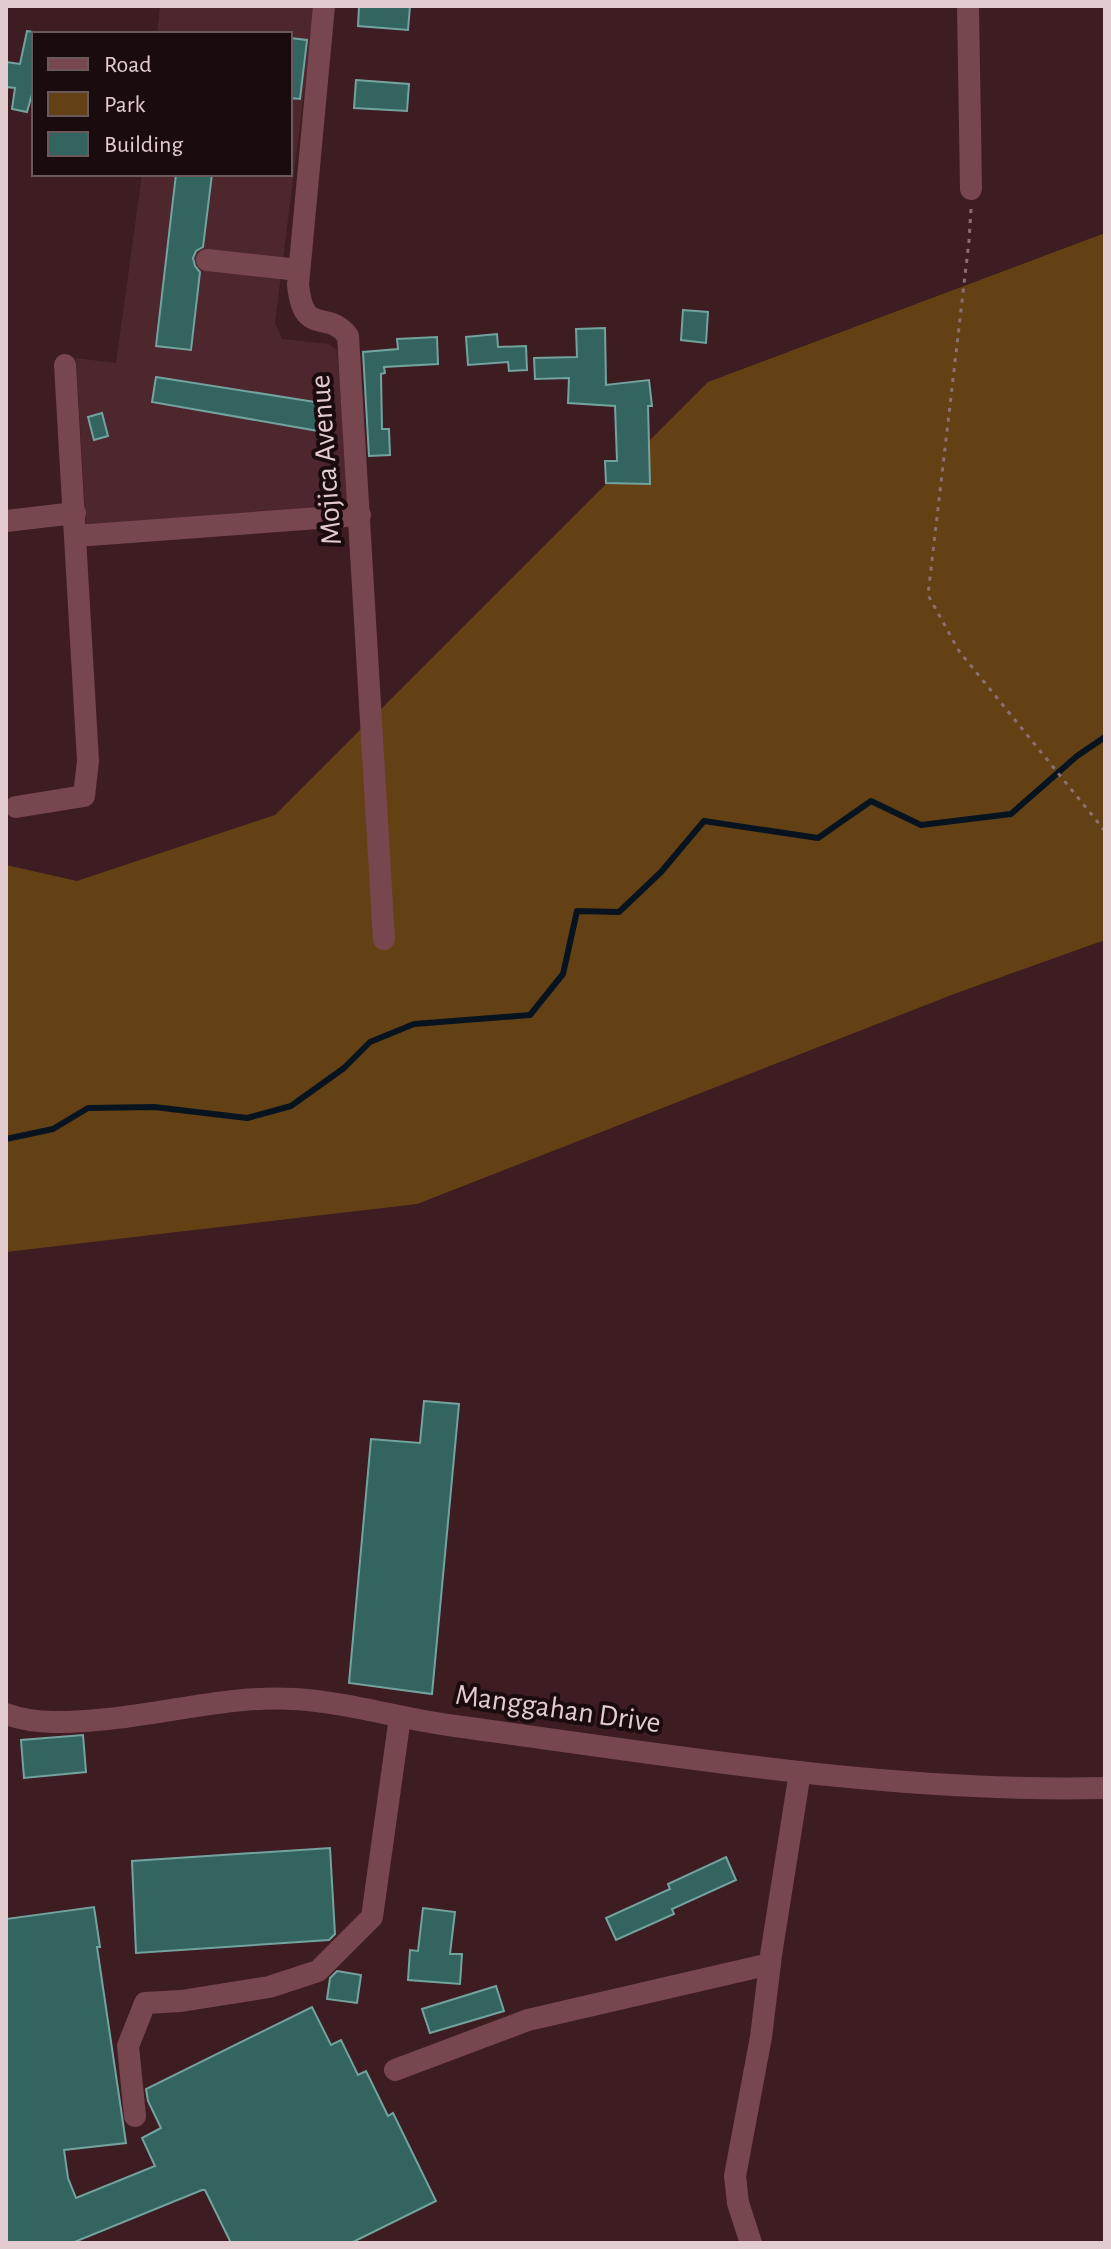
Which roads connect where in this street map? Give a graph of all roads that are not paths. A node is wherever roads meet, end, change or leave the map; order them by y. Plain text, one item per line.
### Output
1 (324, 6) edge
2 (968, 6) edge
3 (971, 189) road end
4 (207, 260) dead end
5 (299, 270) junction
6 (65, 365) dead end
7 (75, 513) junction
8 (360, 515) junction
9 (6, 521) edge
10 (76, 536) junction
11 (16, 807) dead end
12 (384, 939) dead end
13 (6, 1714) edge
14 (400, 1717) junction
15 (800, 1772) junction
16 (1105, 1788) edge
17 (770, 1964) junction
18 (395, 2070) dead end
19 (135, 2116) dead end
20 (751, 2243) edge

1 - 5 street, Mojica Avenue
2 - 3 street
4 - 5 street
5 - 8 street, Mojica Avenue
6 - 7 street
7 - 9 street
7 - 10 street
8 - 10 street
8 - 12 street, Mojica Avenue
10 - 11 street
13 - 14 street, Manggahan Drive
14 - 15 street, Manggahan Drive
14 - 19 street
15 - 16 street, Manggahan Drive
15 - 17 street
17 - 18 street
17 - 20 street

